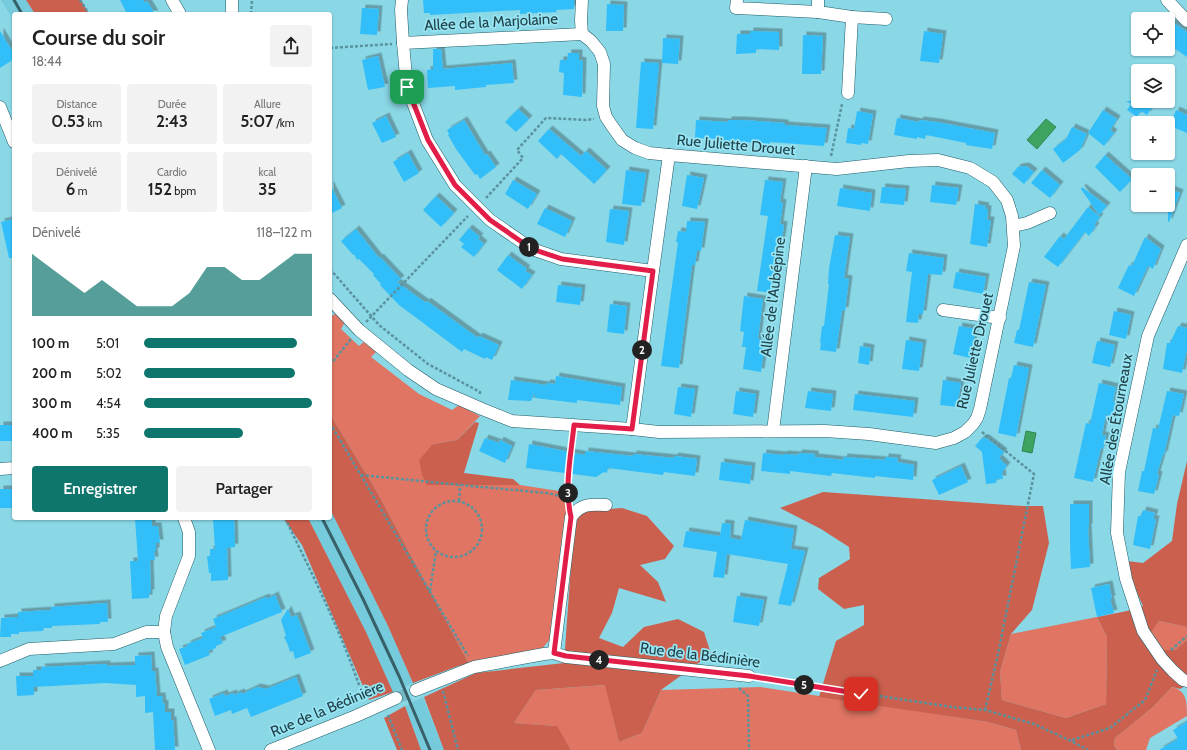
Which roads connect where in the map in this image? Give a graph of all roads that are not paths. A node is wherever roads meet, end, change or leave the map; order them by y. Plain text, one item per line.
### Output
1 (172, 0) edge
2 (232, 0) edge
3 (402, 0) edge
4 (582, 0) edge
5 (737, 0) edge
6 (818, 0) edge
7 (1167, 0) edge
8 (179, 12) edge
9 (232, 12) edge
10 (818, 12) junction
11 (852, 17) junction
12 (886, 19) dead end
13 (1187, 22) edge
14 (582, 34) junction
15 (402, 43) junction
16 (848, 93) road end
17 (0, 107) edge
18 (3, 125) edge
19 (12, 139) edge
20 (670, 155) junction
21 (806, 166) junction
22 (1050, 213) dead end
23 (1013, 226) junction
24 (1187, 245) edge
25 (653, 271) junction
26 (332, 301) edge
27 (943, 310) dead end
28 (1000, 318) junction
29 (632, 429) junction
30 (773, 431) junction
31 (12, 468) edge
32 (0, 469) edge
33 (606, 505) dead end
34 (185, 520) edge
35 (164, 632) junction
36 (554, 653) junction
37 (0, 660) edge
38 (742, 676) road end
39 (1187, 681) edge
40 (416, 690) tunnel mouth
41 (396, 698) tunnel mouth
42 (209, 750) edge
43 (271, 750) edge

1 - 8 street
2 - 9 street
3 - 15 street
4 - 14 street
5 - 10 street
6 - 10 street
7 - 13 street
10 - 11 street
11 - 12 street
11 - 16 street
14 - 15 street, Allée de la Marjolaine
14 - 20 street, Rue Juliette Drouet
15 - 25 street
17 - 18 street
18 - 19 street
20 - 21 street, Rue Juliette Drouet
20 - 25 street
21 - 23 street, Rue Juliette Drouet
21 - 30 street, Allée de l'Aubépine
22 - 23 street
23 - 28 street, Rue Juliette Drouet
24 - 39 street, Allée des Étourneaux
25 - 29 street
26 - 29 street, Rue Juliette Drouet
27 - 28 street
28 - 30 street, Rue Juliette Drouet
29 - 30 street, Rue Juliette Drouet
31 - 32 street
33 - 36 street
34 - 35 street
35 - 37 street
35 - 42 street
36 - 38 street, Rue de la Bédinière
36 - 40 street, Rue de la Bédinière
41 - 43 street, Rue de la Bédinière

